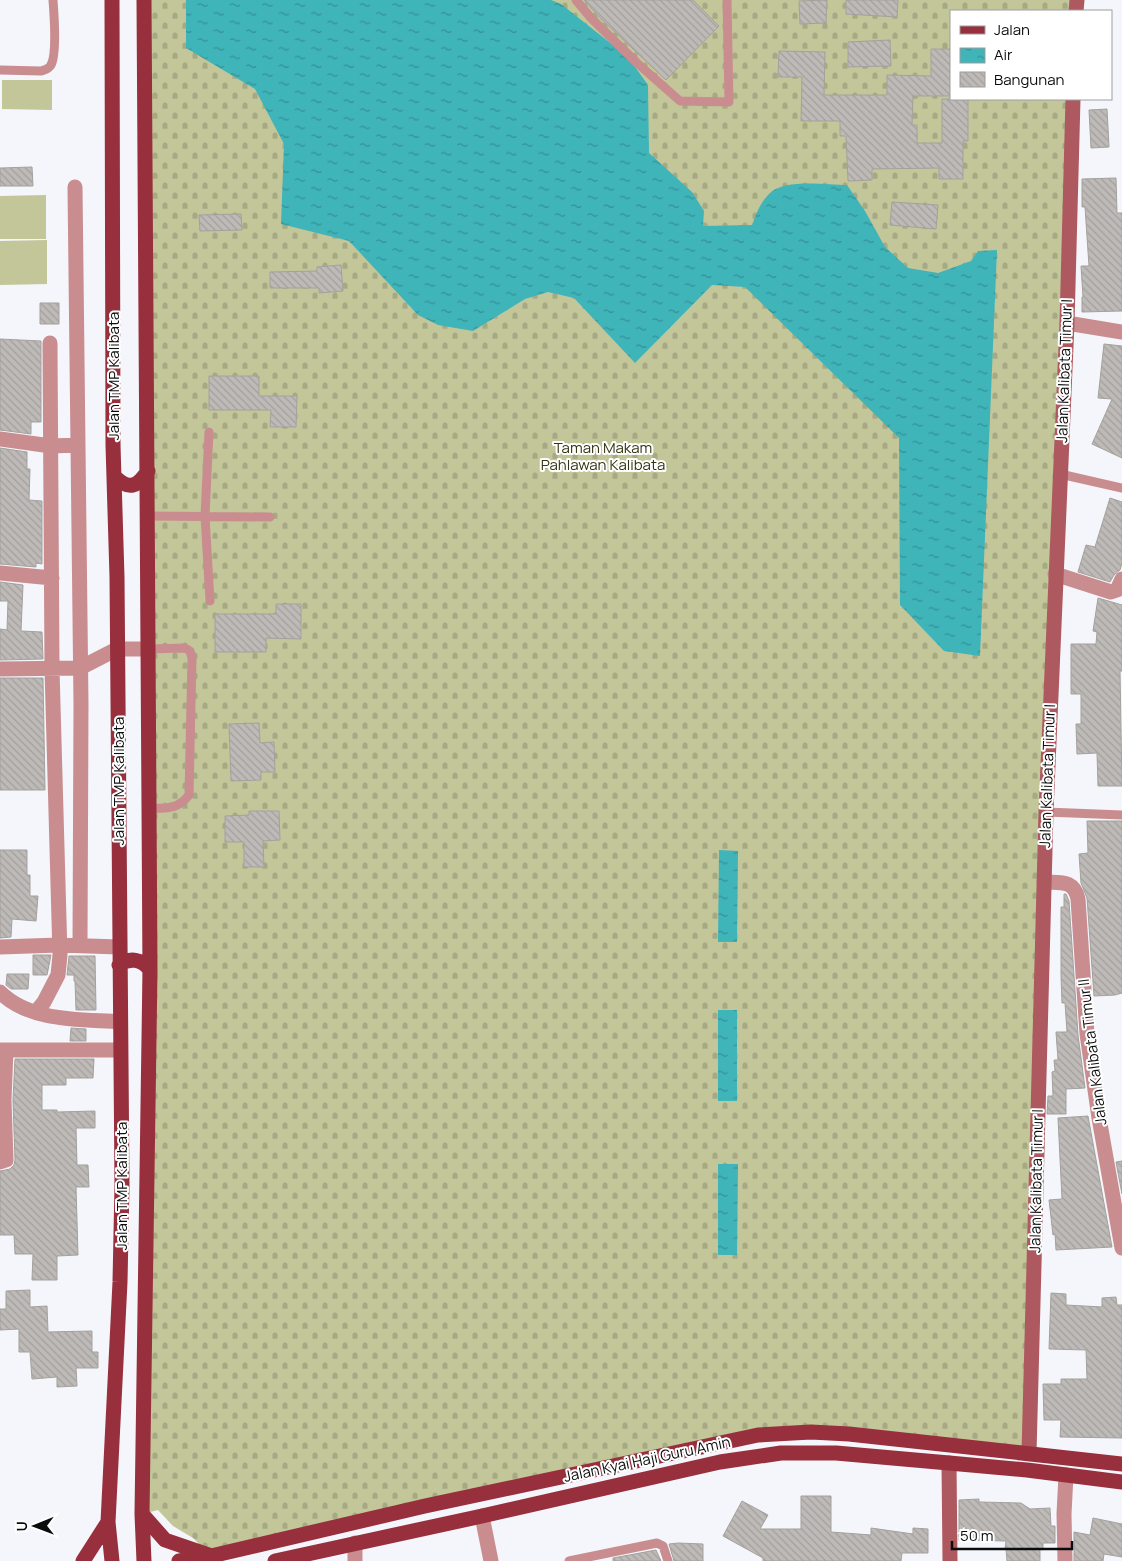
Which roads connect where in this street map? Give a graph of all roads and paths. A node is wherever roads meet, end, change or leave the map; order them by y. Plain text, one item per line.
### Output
1 (53, 0) edge
2 (112, 0) edge
3 (144, 0) edge
4 (576, 0) edge
5 (727, 0) edge
6 (0, 70) edge
7 (1074, 100) edge
8 (75, 187) dead end
9 (1067, 323) junction
10 (1122, 332) edge
11 (50, 343) dead end
12 (209, 432) dead end
13 (0, 440) edge
14 (78, 445) junction
15 (51, 446) junction
16 (148, 471) junction
17 (1060, 474) junction
18 (114, 476) junction
19 (1122, 488) edge
20 (148, 516) junction
21 (205, 516) junction
22 (270, 517) dead end
23 (0, 573) edge
24 (1056, 574) junction
25 (52, 578) junction
26 (1122, 579) edge
27 (210, 601) dead end
28 (149, 649) junction
29 (117, 650) junction
30 (80, 668) junction
31 (0, 669) edge
32 (52, 669) junction
33 (155, 808) dead end
34 (1046, 812) junction
35 (1122, 815) edge
36 (1044, 882) junction
37 (60, 945) junction
38 (80, 946) junction
39 (0, 947) edge
40 (119, 947) junction
41 (119, 966) junction
42 (150, 970) junction
43 (0, 992) edge
44 (36, 1012) junction
45 (120, 1022) junction
46 (3, 1050) edge
47 (120, 1050) junction
48 (0, 1162) edge
49 (1122, 1248) edge
50 (1029, 1454) junction
51 (949, 1463) junction
52 (1122, 1464) edge
53 (1066, 1478) junction
54 (1122, 1482) edge
55 (142, 1514) junction
56 (482, 1516) junction
57 (108, 1522) junction
58 (354, 1543) junction
59 (211, 1556) junction
60 (355, 1560) edge
61 (83, 1561) edge
62 (112, 1561) edge
63 (144, 1561) edge
64 (180, 1561) edge
65 (275, 1561) edge
66 (491, 1561) edge
67 (574, 1561) edge
68 (668, 1561) edge
69 (950, 1561) edge
70 (1065, 1561) edge

1 - 6 lane
2 - 18 main road, Jalan TMP Kalibata
3 - 16 main road, Jalan TMP Kalibata
4 - 5 lane
7 - 9 street, Jalan Kalibata Timur I
8 - 14 street
9 - 10 street
9 - 17 street, Jalan Kalibata Timur I
11 - 15 street
12 - 21 lane
13 - 15 street
14 - 15 street
14 - 30 street
15 - 25 street
16 - 18 main road
16 - 20 main road, Jalan TMP Kalibata
17 - 19 lane
17 - 24 street, Jalan Kalibata Timur I
18 - 29 main road, Jalan TMP Kalibata
20 - 21 lane
20 - 28 main road, Jalan TMP Kalibata
21 - 22 lane
21 - 27 lane
23 - 25 street
24 - 26 street
24 - 34 street, Jalan Kalibata Timur I
25 - 32 street
28 - 29 street
28 - 33 lane
28 - 42 main road, Jalan TMP Kalibata
29 - 30 street
29 - 40 main road, Jalan TMP Kalibata
30 - 32 street
30 - 38 street
31 - 32 street
32 - 37 street
34 - 35 lane
34 - 36 street, Jalan Kalibata Timur I
36 - 49 street, Jalan Kalibata Timur II
36 - 50 street, Jalan Kalibata Timur I
37 - 38 street
37 - 39 street
37 - 44 street
38 - 40 street
40 - 41 main road, Jalan TMP Kalibata
41 - 42 main road
41 - 45 main road, Jalan TMP Kalibata
42 - 55 main road, Jalan TMP Kalibata
43 - 44 street
44 - 45 street
45 - 47 main road, Jalan TMP Kalibata
46 - 47 street
46 - 48 street
47 - 57 main road, Jalan TMP Kalibata
50 - 52 main road, Jalan Kyai Haji Guru Amin
50 - 59 main road, Jalan Kyai Haji Guru Amin
51 - 53 main road, Jalan Kyai Haji Guru Amin
51 - 56 main road, Jalan Kyai Haji Guru Amin
51 - 69 street
53 - 54 main road, Jalan Kyai Haji Guru Amin
53 - 70 street
55 - 59 main road
55 - 63 main road, Jalan TMP Kalibata
56 - 58 main road, Jalan Kyai Haji Guru Amin
56 - 66 street
57 - 61 main road
57 - 62 main road, Jalan TMP Kalibata
58 - 60 street
58 - 65 main road, Jalan Kyai Haji Guru Amin
59 - 64 main road, Jalan Kyai Haji Guru Amin
67 - 68 lane

